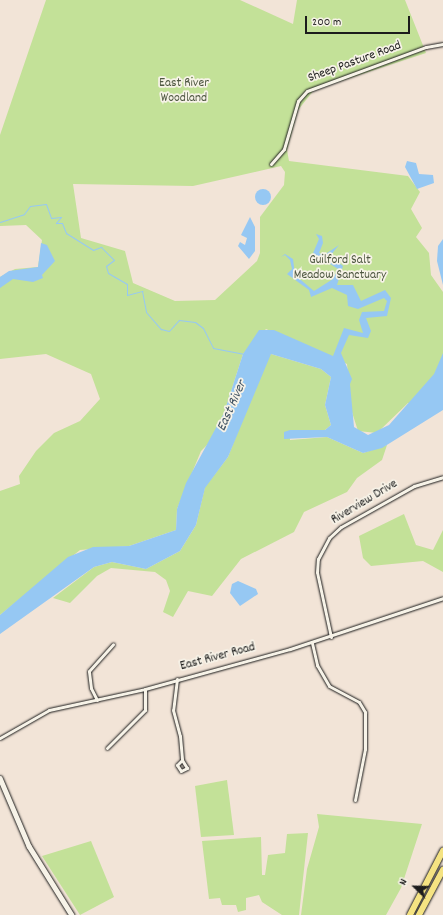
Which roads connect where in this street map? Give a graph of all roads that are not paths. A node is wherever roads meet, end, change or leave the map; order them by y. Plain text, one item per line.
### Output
1 (443, 44) edge
2 (271, 164) dead end
3 (443, 477) edge
4 (443, 598) edge
5 (331, 637) junction
6 (312, 643) junction
7 (112, 644) dead end
8 (178, 680) junction
9 (144, 689) junction
10 (97, 700) junction
11 (0, 738) edge
12 (107, 748) dead end
13 (182, 760) dead end
14 (0, 778) edge
15 (355, 800) dead end
16 (443, 851) edge
17 (443, 870) edge
18 (72, 915) edge
19 (410, 915) edge
20 (419, 915) edge

1 - 2 street, Sheep Pasture Road
3 - 5 street, Riverview Drive
4 - 5 street, East River Road
5 - 6 street, East River Road
6 - 8 street, East River Road
6 - 15 street
7 - 10 street
8 - 9 street, East River Road
8 - 13 street
9 - 10 street, East River Road
9 - 12 street
10 - 11 street, East River Road
14 - 18 street
16 - 19 highway
17 - 20 highway

